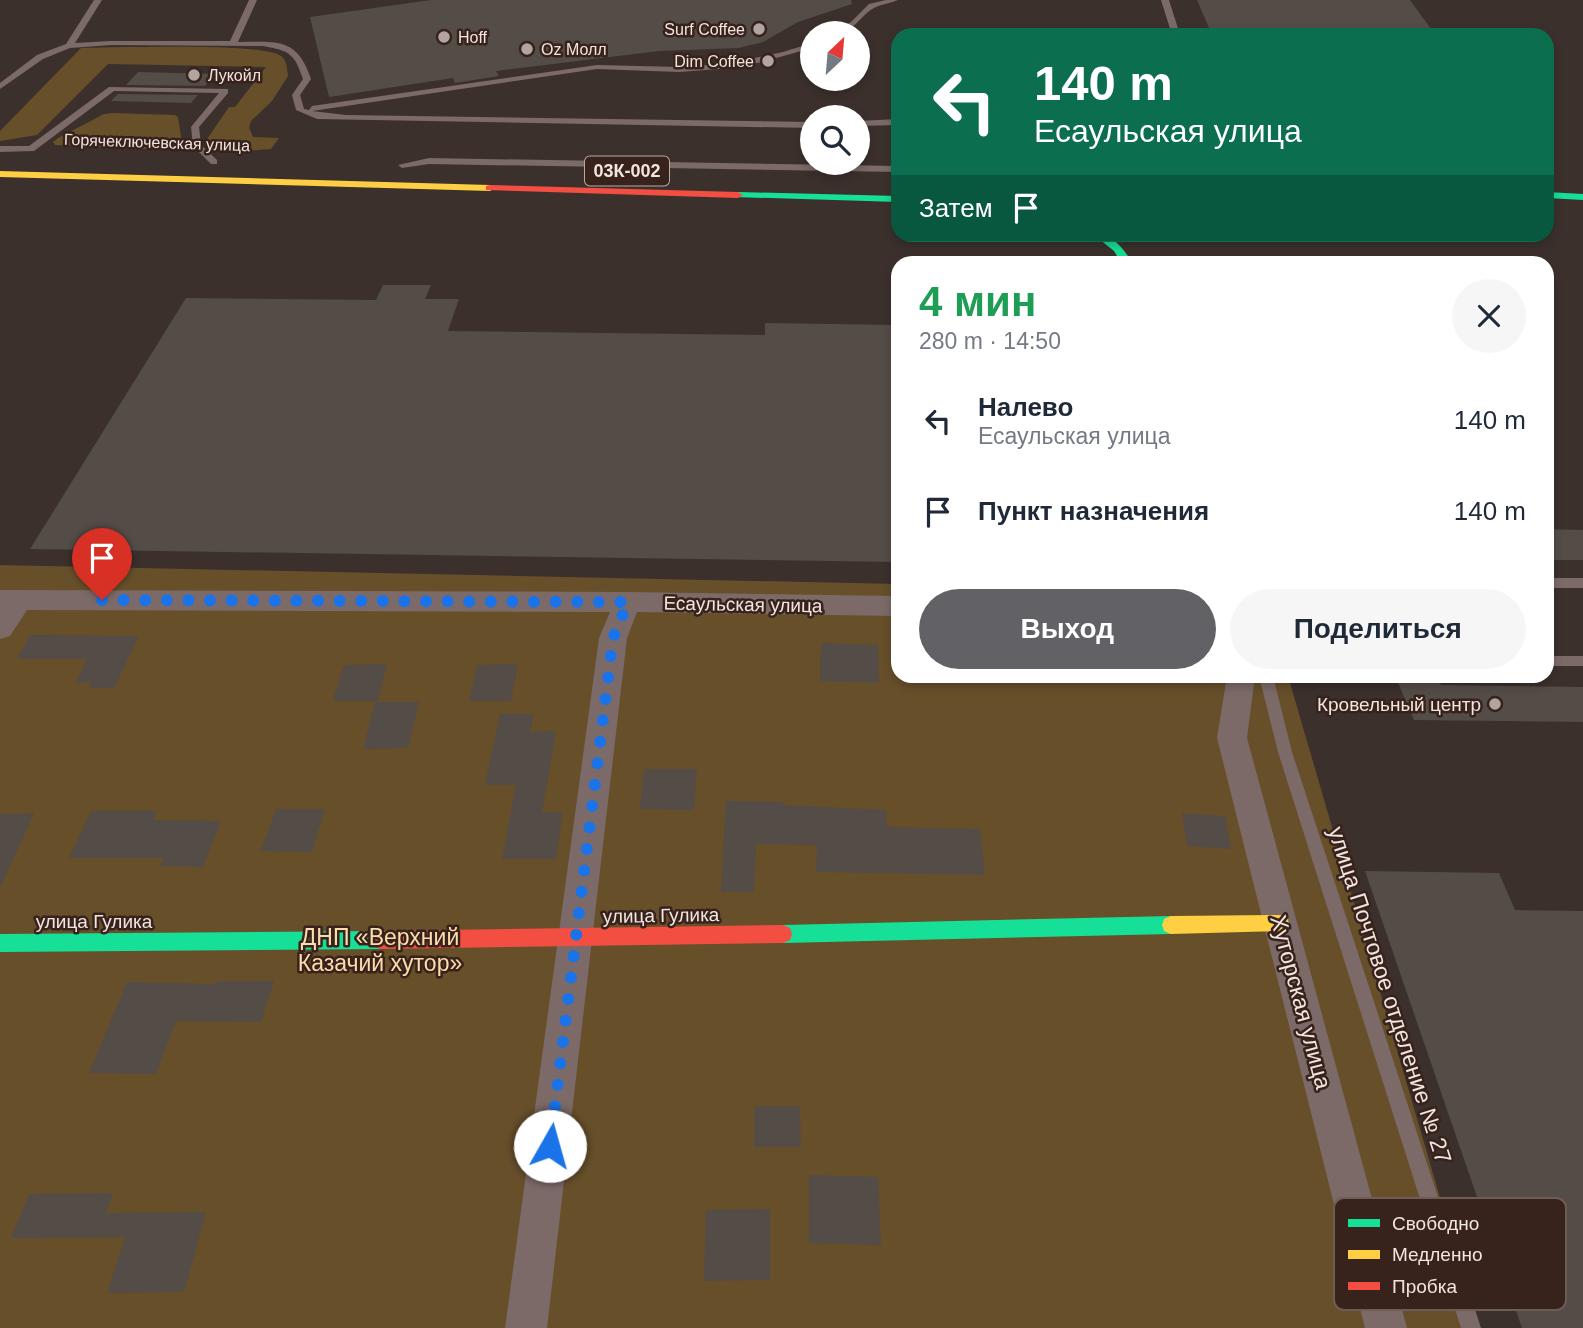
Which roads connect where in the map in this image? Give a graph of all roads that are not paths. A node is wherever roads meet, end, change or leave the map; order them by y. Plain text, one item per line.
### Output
1 (98, 0) edge
2 (253, 0) edge
3 (894, 0) edge
4 (1165, 0) edge
5 (857, 21) edge
6 (1174, 28) edge
7 (233, 44) junction
8 (69, 46) junction
9 (800, 49) edge
10 (0, 87) edge
11 (300, 110) junction
12 (891, 124) edge
13 (870, 125) edge
14 (800, 126) edge
15 (0, 149) edge
16 (0, 155) edge
17 (53, 157) dead end
18 (187, 161) dead end
19 (221, 162) joint
20 (396, 165) joint
21 (891, 169) edge
22 (0, 174) edge
23 (891, 178) edge
24 (397, 185) junction
25 (604, 192) junction
26 (891, 192) edge
27 (1554, 195) edge
28 (1583, 197) edge
29 (891, 199) edge
30 (1554, 203) edge
31 (1583, 204) edge
32 (891, 207) edge
33 (1109, 242) edge
34 (1124, 256) edge
35 (1554, 583) edge
36 (1583, 583) edge
37 (9, 600) edge
38 (628, 602) junction
39 (891, 606) edge
40 (0, 629) edge
41 (1554, 661) edge
42 (1583, 661) edge
43 (1240, 683) edge
44 (1268, 683) edge
45 (1280, 923) junction
46 (577, 938) junction
47 (0, 943) edge
48 (1352, 1198) edge
49 (1429, 1198) edge
50 (1381, 1310) edge
51 (1465, 1310) edge
52 (526, 1328) edge
53 (1386, 1328) edge
54 (1471, 1328) edge

1 - 8 lane
2 - 7 lane
3 - 5 lane
4 - 6 lane
7 - 8 lane
7 - 11 lane
8 - 10 lane
9 - 11 lane
11 - 14 lane
12 - 13 lane
15 - 19 lane
16 - 17 main road, Горячеключевская улица
18 - 19 main road, Горячеключевская улица
20 - 21 lane
20 - 23 main road, 03К-002
22 - 24 main road, Горячеключевская улица / 03К-002
24 - 25 main road, 03К-002
24 - 26 lane
25 - 29 main road, 03К-002
25 - 32 main road
27 - 28 main road
30 - 31 main road
33 - 34 main road
35 - 36 lane
37 - 38 street, Есаульская улица
37 - 40 street
38 - 39 street, Есаульская улица
38 - 46 street
41 - 42 lane
43 - 45 street, Хуторская улица
44 - 49 lane, улица Почтовое отделение № 27
45 - 46 main road, улица Гулика
45 - 48 street, Хуторская улица
46 - 47 main road, улица Гулика
46 - 52 street
50 - 53 street, Хуторская улица
51 - 54 lane, улица Почтовое отделение № 27

